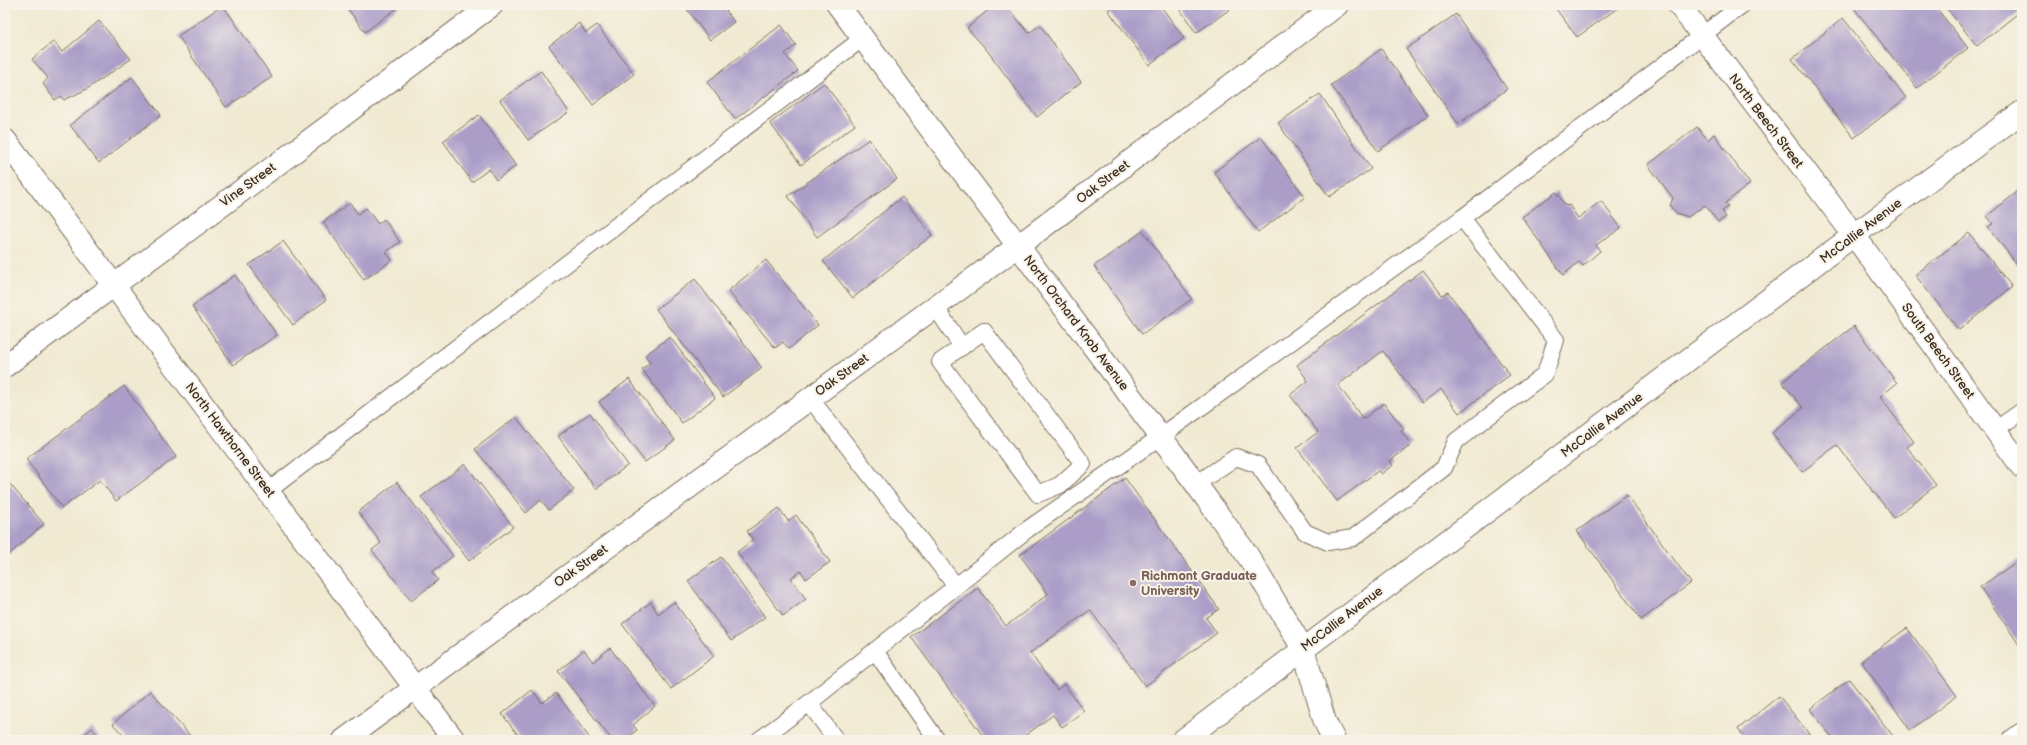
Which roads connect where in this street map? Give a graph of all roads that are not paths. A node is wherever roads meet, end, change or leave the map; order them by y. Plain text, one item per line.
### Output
1 (492, 5) edge
2 (838, 5) edge
3 (1337, 5) edge
4 (1680, 5) edge
5 (1742, 5) edge
6 (1701, 35) junction
7 (863, 38) junction
8 (2022, 112) edge
9 (5, 140) edge
10 (1462, 218) junction
11 (1854, 235) junction
12 (1018, 246) junction
13 (114, 284) junction
14 (935, 306) junction
15 (962, 347) junction
16 (5, 366) edge
17 (810, 398) junction
18 (2022, 411) edge
19 (1996, 430) junction
20 (1160, 437) junction
21 (2022, 467) edge
22 (1196, 484) junction
23 (1060, 485) junction
24 (268, 491) junction
25 (1069, 501) junction
26 (956, 586) junction
27 (1303, 649) junction
28 (875, 651) junction
29 (414, 688) junction
30 (809, 703) junction
31 (2022, 734) edge
32 (344, 740) edge
33 (454, 740) edge
34 (759, 740) edge
35 (836, 740) edge
36 (937, 740) edge
37 (1183, 740) edge
38 (1334, 740) edge
39 (2014, 740) edge

1 - 13 street, Vine Street
2 - 7 street, North Orchard Knob Avenue
3 - 12 street, Oak Street
4 - 6 street, North Beech Street
5 - 6 lane
6 - 10 lane
6 - 11 street, North Beech Street
7 - 12 street, North Orchard Knob Avenue
7 - 24 lane
8 - 11 street, McCallie Avenue
9 - 13 street, North Hawthorne Street
10 - 20 lane
10 - 22 lane
11 - 19 street, South Beech Street
11 - 27 street, McCallie Avenue
12 - 14 street, Oak Street
12 - 20 street, North Orchard Knob Avenue
13 - 16 street, Vine Street
13 - 24 street, North Hawthorne Street
14 - 15 lane
14 - 17 street, Oak Street
15 - 23 lane
15 - 23 lane
17 - 26 lane
17 - 29 street, Oak Street
18 - 19 lane
19 - 21 street, South Beech Street
20 - 22 street, North Orchard Knob Avenue
20 - 25 lane
22 - 27 street, North Orchard Knob Avenue
23 - 25 lane
24 - 29 street, North Hawthorne Street
25 - 26 lane
26 - 28 lane
27 - 37 street, McCallie Avenue
27 - 38 street, North Orchard Knob Avenue
28 - 30 lane
28 - 36 lane
29 - 32 street, Oak Street
29 - 33 street, North Hawthorne Street
30 - 34 lane
30 - 35 lane
31 - 39 street

